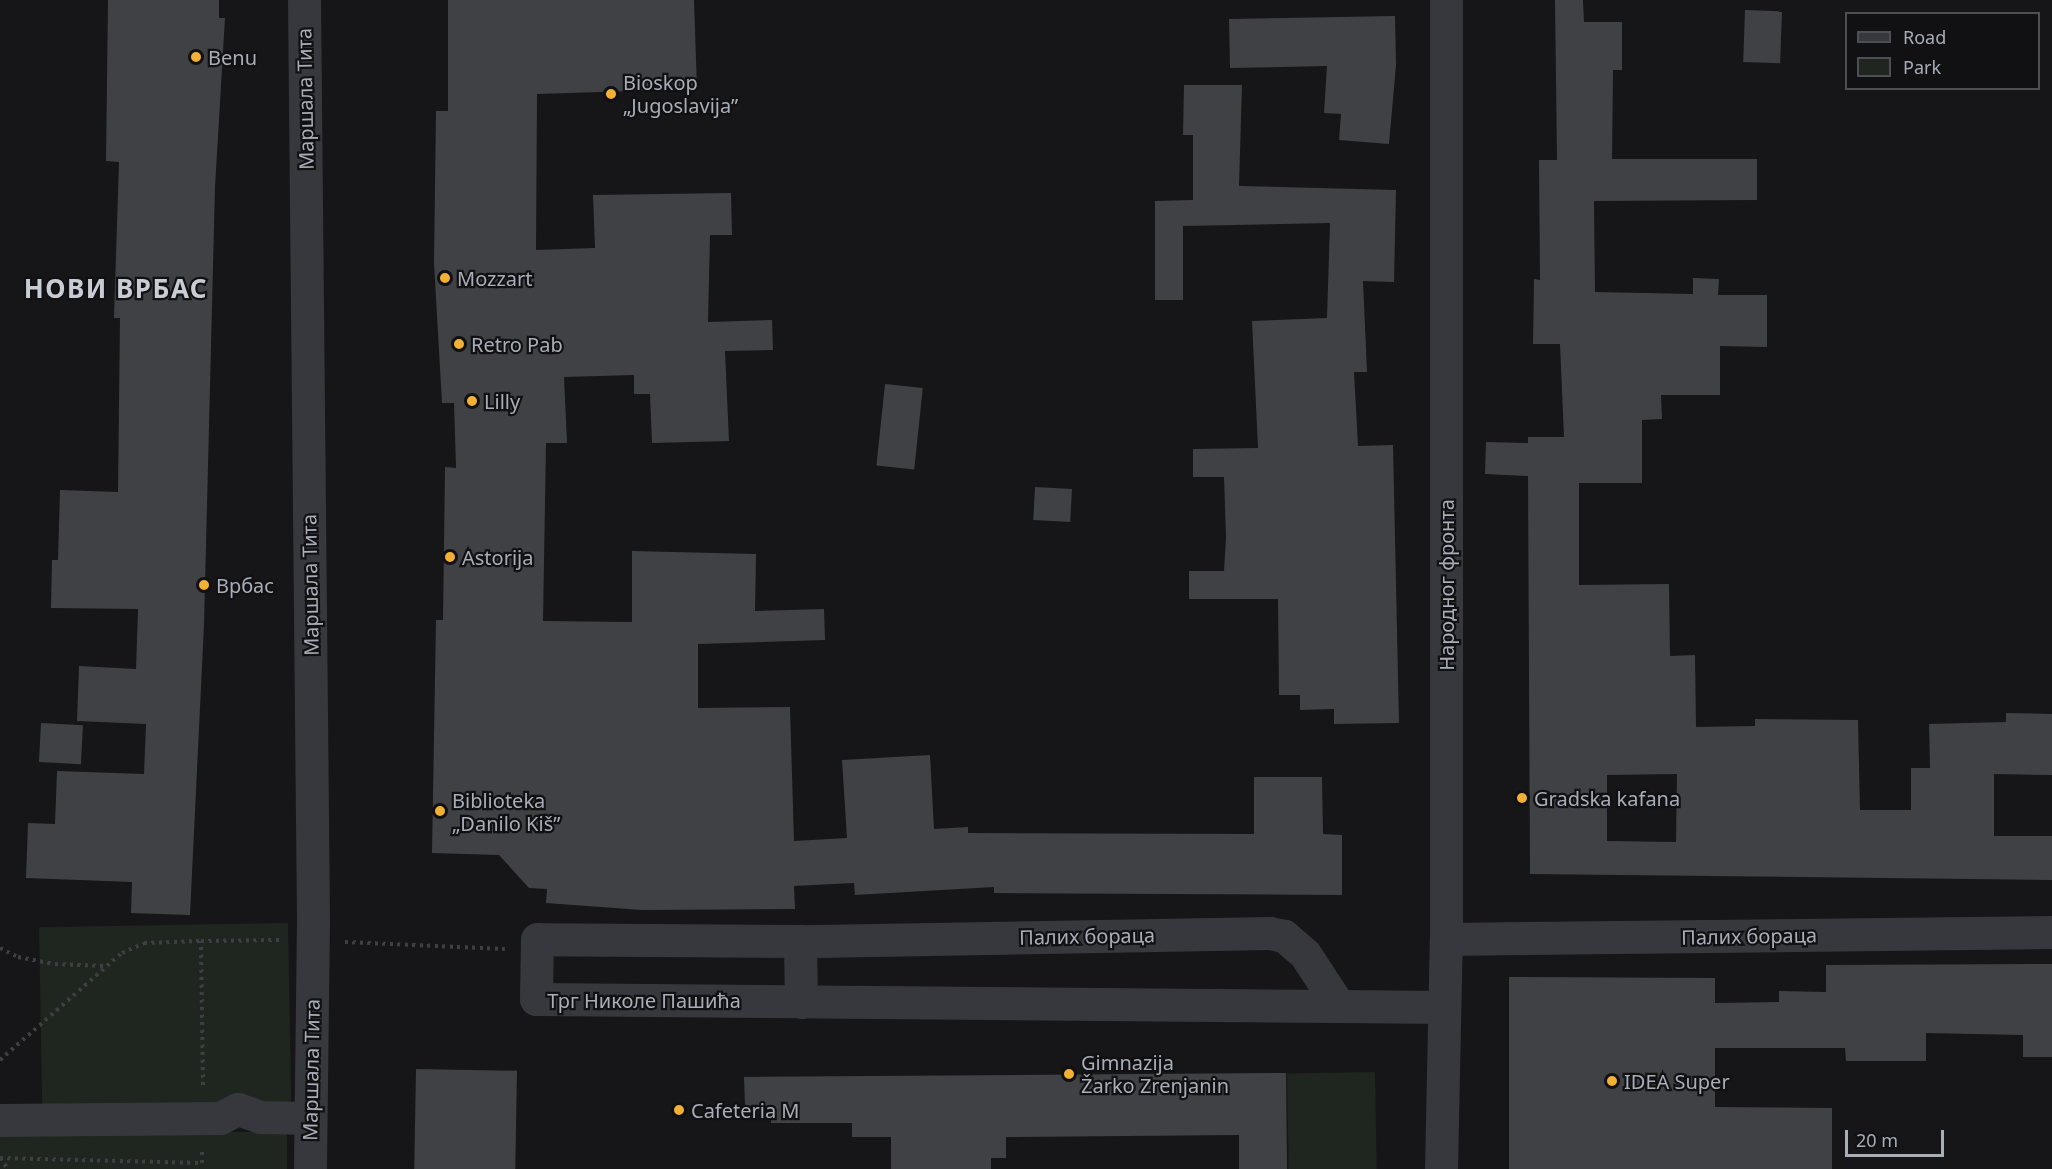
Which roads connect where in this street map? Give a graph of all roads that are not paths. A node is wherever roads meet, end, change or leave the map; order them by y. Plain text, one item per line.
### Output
1 (304, 0) edge
2 (1446, 0) edge
3 (2052, 932) edge
4 (1446, 939) junction
5 (800, 941) junction
6 (801, 1002) junction
7 (1339, 1006) junction
8 (1444, 1007) junction
9 (310, 1118) junction
10 (0, 1120) edge
11 (310, 1169) edge
12 (1441, 1169) edge

1 - 9 street, Маршала Тита
2 - 4 street, Народног фронта
3 - 4 street, Палих бораца
4 - 8 street, Народног фронта
5 - 6 street
5 - 6 street, Трг Николе Пашића
5 - 7 street, Палих бораца
6 - 7 street
7 - 8 street
8 - 12 street, Народног фронта
9 - 10 street
9 - 11 street, Маршала Тита

